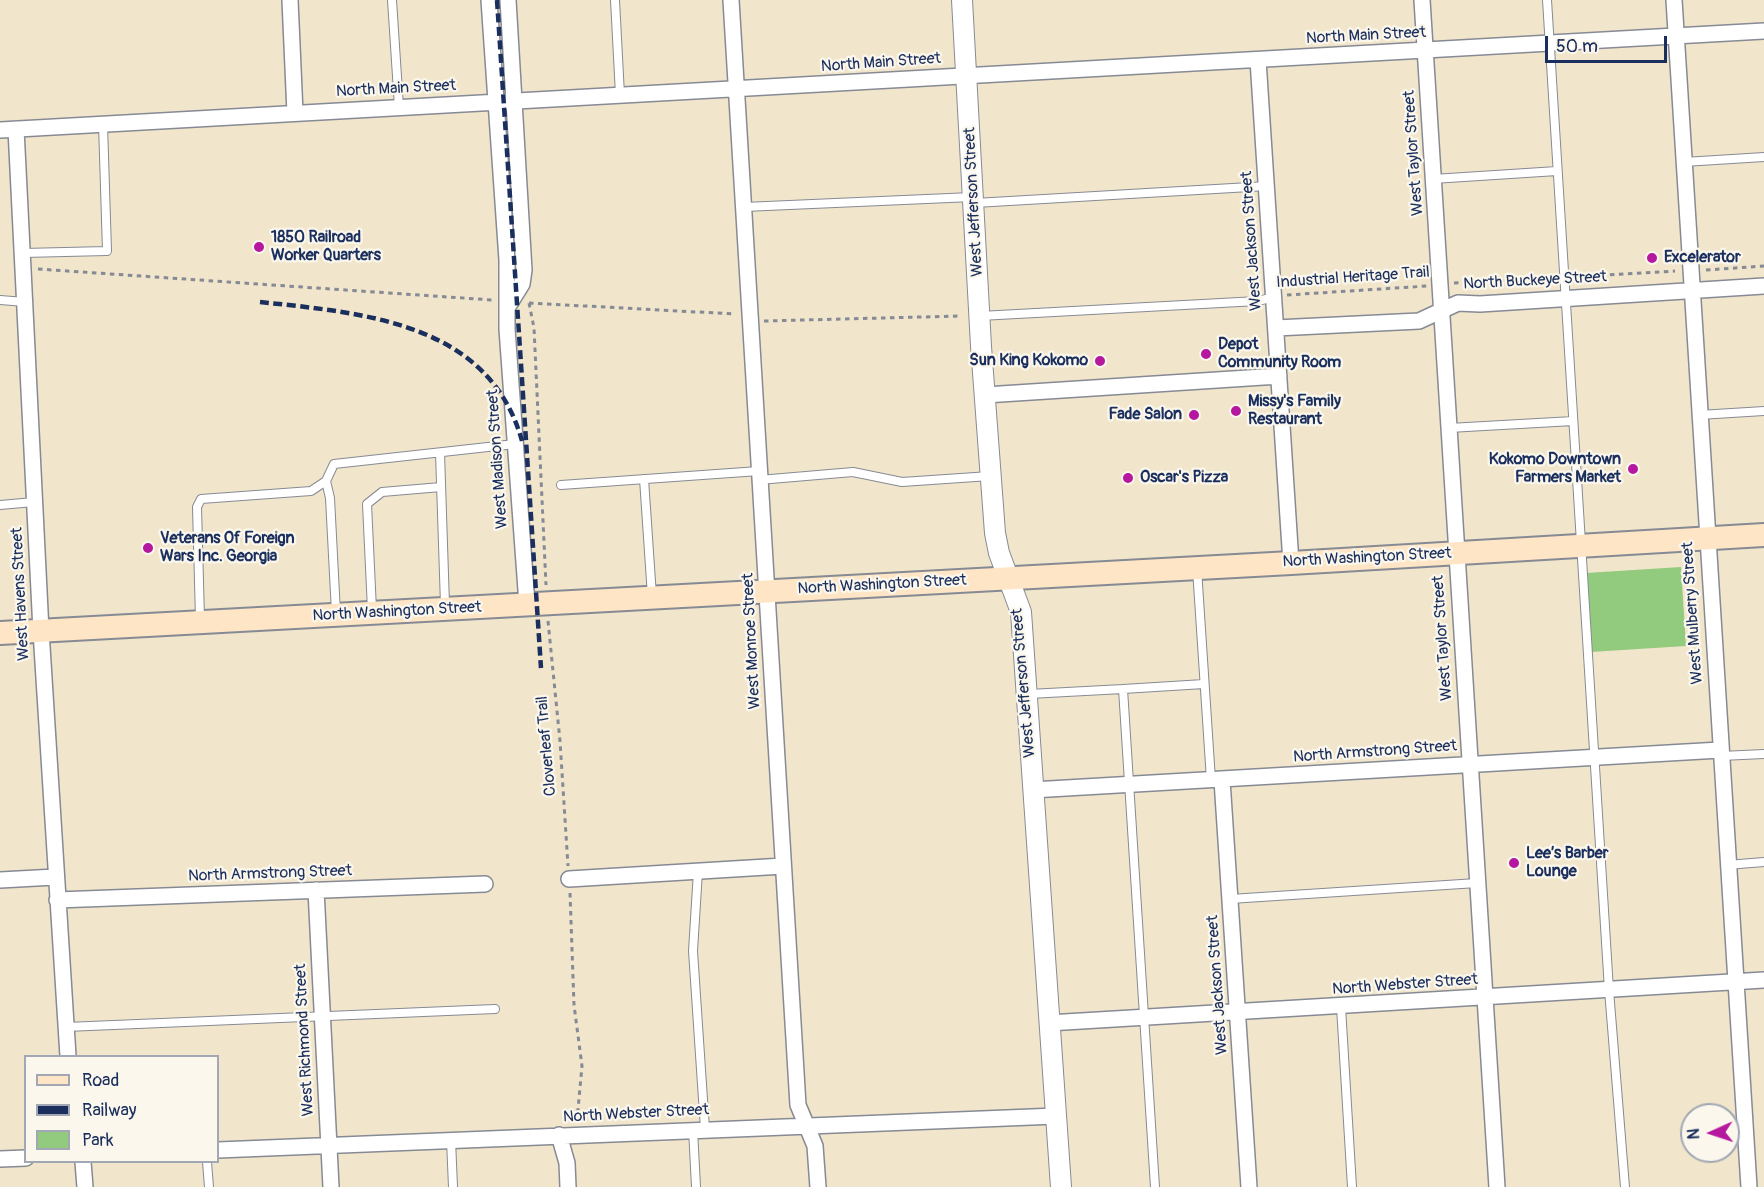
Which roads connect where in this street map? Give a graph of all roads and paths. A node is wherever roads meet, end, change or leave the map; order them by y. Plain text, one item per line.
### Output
1 (290, 0) edge
2 (392, 0) edge
3 (489, 0) edge
4 (508, 0) edge
5 (615, 0) edge
6 (731, 0) edge
7 (962, 0) edge
8 (1422, 0) edge
9 (1547, 0) edge
10 (1674, 0) edge
11 (1764, 31) edge
12 (1676, 36) junction
13 (1550, 44) junction
14 (1425, 51) junction
15 (1258, 60) junction
16 (967, 75) junction
17 (736, 89) junction
18 (620, 95) junction
19 (514, 101) junction
20 (496, 102) junction
21 (399, 107) junction
22 (295, 113) junction
23 (103, 124) junction
24 (16, 129) junction
25 (0, 130) edge
26 (1764, 157) edge
27 (1683, 162) junction
28 (1557, 171) junction
29 (1433, 179) junction
30 (1266, 186) junction
31 (973, 200) junction
32 (744, 207) junction
33 (23, 254) junction
34 (1764, 266) edge
35 (1690, 271) junction
36 (1564, 278) junction
37 (1440, 285) junction
38 (1764, 286) edge
39 (1691, 290) junction
40 (1274, 297) junction
41 (1565, 299) junction
42 (0, 300) edge
43 (26, 302) junction
44 (529, 303) dead end
45 (507, 306) junction
46 (1441, 310) junction
47 (980, 316) junction
48 (1276, 328) junction
49 (1279, 376) junction
50 (985, 394) junction
51 (1764, 411) edge
52 (1699, 415) junction
53 (1573, 421) junction
54 (1448, 428) junction
55 (515, 444) junction
56 (440, 453) junction
57 (759, 476) junction
58 (991, 476) junction
59 (644, 478) junction
60 (326, 481) junction
61 (561, 484) dead end
62 (441, 487) junction
63 (34, 502) junction
64 (0, 505) edge
65 (1764, 534) edge
66 (1706, 538) junction
67 (1581, 546) junction
68 (1456, 553) junction
69 (1291, 563) junction
70 (1197, 568) junction
71 (1010, 578) junction
72 (767, 592) junction
73 (652, 597) junction
74 (536, 604) junction
75 (445, 610) junction
76 (372, 613) junction
77 (337, 615) junction
78 (201, 624) junction
79 (41, 631) junction
80 (0, 633) edge
81 (1204, 684) junction
82 (1123, 689) junction
83 (1026, 694) junction
84 (1720, 753) junction
85 (1764, 754) edge
86 (1595, 756) junction
87 (1470, 764) junction
88 (1216, 780) junction
89 (1130, 785) junction
90 (1032, 790) junction
91 (1764, 862) edge
92 (1727, 865) junction
93 (783, 866) junction
94 (698, 871) junction
95 (55, 877) junction
96 (0, 879) edge
97 (569, 879) junction
98 (1477, 883) junction
99 (485, 884) dead end
100 (315, 890) junction
101 (1230, 899) junction
102 (57, 900) junction
103 (1764, 980) edge
104 (1735, 982) junction
105 (1609, 990) junction
106 (1484, 998) junction
107 (1341, 1007) junction
108 (495, 1009) dead end
109 (1238, 1012) junction
110 (322, 1016) junction
111 (1146, 1018) junction
112 (1048, 1023) junction
113 (66, 1027) junction
114 (68, 1055) edge
115 (1056, 1116) junction
116 (806, 1125) junction
117 (699, 1129) junction
118 (559, 1135) junction
119 (579, 1135) junction
120 (452, 1140) junction
121 (329, 1145) junction
122 (219, 1150) edge
123 (24, 1158) edge
124 (0, 1159) edge
125 (83, 1163) edge
126 (207, 1163) edge
127 (85, 1187) edge
128 (208, 1187) edge
129 (331, 1187) edge
130 (453, 1187) edge
131 (568, 1187) edge
132 (696, 1187) edge
133 (818, 1187) edge
134 (1061, 1187) edge
135 (1155, 1187) edge
136 (1249, 1187) edge
137 (1352, 1187) edge
138 (1497, 1187) edge
139 (1625, 1187) edge
140 (1749, 1187) edge

1 - 22 street
2 - 21 lane
3 - 20 street, West Madison Street
4 - 19 street
5 - 18 lane
6 - 17 street, West Monroe Street
7 - 16 street, West Jefferson Street
8 - 14 street, West Taylor Street
9 - 13 lane
10 - 12 street, West Mulberry Street
11 - 12 street, North Main Street
12 - 13 street, North Main Street
12 - 27 street, West Mulberry Street
13 - 14 street, North Main Street
13 - 28 lane
14 - 15 street, North Main Street
14 - 29 street, West Taylor Street
15 - 16 street, North Main Street
15 - 30 street, West Jackson Street
16 - 17 street, North Main Street
16 - 31 street, West Jefferson Street
17 - 18 street, North Main Street
17 - 32 street, West Monroe Street
18 - 19 street, North Main Street
19 - 20 street, North Main Street
19 - 45 street
20 - 21 street, North Main Street
20 - 45 street, West Madison Street
21 - 22 street, North Main Street
22 - 23 street, North Main Street
23 - 24 street, North Main Street
23 - 33 lane
24 - 25 street, North Main Street
24 - 33 street, West Havens Street
26 - 27 lane
27 - 35 street, West Mulberry Street
28 - 29 lane
28 - 36 lane
29 - 37 street, West Taylor Street
30 - 31 lane
30 - 40 street, West Jackson Street
31 - 32 lane
31 - 47 street, West Jefferson Street
32 - 57 street, West Monroe Street
33 - 43 street, West Havens Street
34 - 35 path, Industrial Heritage Trail
35 - 36 path, Industrial Heritage Trail
35 - 39 street, West Mulberry Street
36 - 37 path, Industrial Heritage Trail
36 - 41 lane
37 - 40 path, Industrial Heritage Trail
37 - 46 street, West Taylor Street
38 - 39 street, North Buckeye Street
39 - 41 street, North Buckeye Street
39 - 52 street, West Mulberry Street
40 - 47 lane, Industrial Heritage Trail
40 - 48 street, West Jackson Street
41 - 46 street, North Buckeye Street
41 - 53 lane
42 - 43 lane
43 - 63 street, West Havens Street
44 - 74 path, Cloverleaf Trail
45 - 55 street, West Madison Street
46 - 48 street, North Buckeye Street
46 - 54 street, West Taylor Street
47 - 50 street, West Jefferson Street
48 - 49 street, West Jackson Street
49 - 50 street
49 - 69 street, West Jackson Street
50 - 58 street, West Jefferson Street
51 - 52 lane
52 - 66 street, West Mulberry Street
53 - 54 lane
53 - 67 lane
54 - 68 street, West Taylor Street
55 - 56 lane
55 - 74 street, West Madison Street
56 - 60 lane
56 - 62 lane
57 - 58 lane
57 - 59 lane
57 - 72 street, West Monroe Street
58 - 71 street, West Jefferson Street
59 - 61 lane
59 - 73 lane
60 - 77 lane
60 - 78 lane
62 - 75 lane
62 - 76 lane
63 - 64 lane
63 - 79 street, West Havens Street
65 - 66 main road, North Washington Street
66 - 67 main road, North Washington Street
66 - 84 street, West Mulberry Street
67 - 68 main road, North Washington Street
67 - 86 lane
68 - 69 main road, North Washington Street
68 - 87 street, West Taylor Street
69 - 70 main road, North Washington Street
70 - 71 main road, North Washington Street
70 - 81 lane
71 - 72 main road, North Washington Street
71 - 83 street, West Jefferson Street
72 - 73 main road, North Washington Street
72 - 93 street, West Monroe Street
73 - 74 main road, North Washington Street
74 - 75 main road, North Washington Street
74 - 97 path, Cloverleaf Trail
75 - 76 main road, North Washington Street
76 - 77 main road, North Washington Street
77 - 78 main road, North Washington Street
78 - 79 main road, North Washington Street
79 - 80 main road, North Washington Street
79 - 95 street, West Havens Street
81 - 82 lane
81 - 88 lane
82 - 83 lane
82 - 89 lane
83 - 90 street, West Jefferson Street
84 - 85 lane
84 - 86 street, North Armstrong Street
84 - 92 street, West Mulberry Street
86 - 87 street, North Armstrong Street
86 - 105 lane
87 - 88 street, North Armstrong Street
87 - 98 street, West Taylor Street
88 - 89 street, North Armstrong Street
88 - 101 street, West Jackson Street
89 - 90 street, North Armstrong Street
89 - 111 lane
90 - 112 street, West Jefferson Street
91 - 92 lane
92 - 104 street, West Mulberry Street
93 - 94 street
93 - 116 street, West Monroe Street
94 - 97 street
94 - 117 lane
95 - 96 street
95 - 102 street, West Havens Street
97 - 119 path, Cloverleaf Trail
98 - 101 lane
98 - 106 street, West Taylor Street
99 - 100 street, North Armstrong Street
100 - 102 street, North Armstrong Street
100 - 110 street, West Richmond Street
101 - 109 street, West Jackson Street
102 - 113 street, West Havens Street
103 - 104 street, North Webster Street
104 - 105 street, North Webster Street
104 - 140 street, West Mulberry Street
105 - 106 street, North Webster Street
105 - 139 lane
106 - 107 street, North Webster Street
106 - 138 street, West Taylor Street
107 - 109 street, North Webster Street
107 - 137 lane
108 - 110 lane
109 - 111 street, North Webster Street
109 - 136 street, West Jackson Street
110 - 113 lane
110 - 121 street, West Richmond Street
111 - 112 street, North Webster Street
111 - 135 lane
112 - 115 street, West Jefferson Street
113 - 114 street, West Havens Street
115 - 116 street, North Webster Street
115 - 134 street, West Jefferson Street
116 - 117 street, North Webster Street
116 - 133 street, West Monroe Street
117 - 119 street, North Webster Street
117 - 132 lane
118 - 119 street, North Webster Street
118 - 120 street, North Webster Street
118 - 131 street
120 - 121 street, North Webster Street
120 - 130 lane
121 - 122 street, North Webster Street
121 - 129 street, West Richmond Street
123 - 124 street
125 - 127 street
126 - 128 lane

